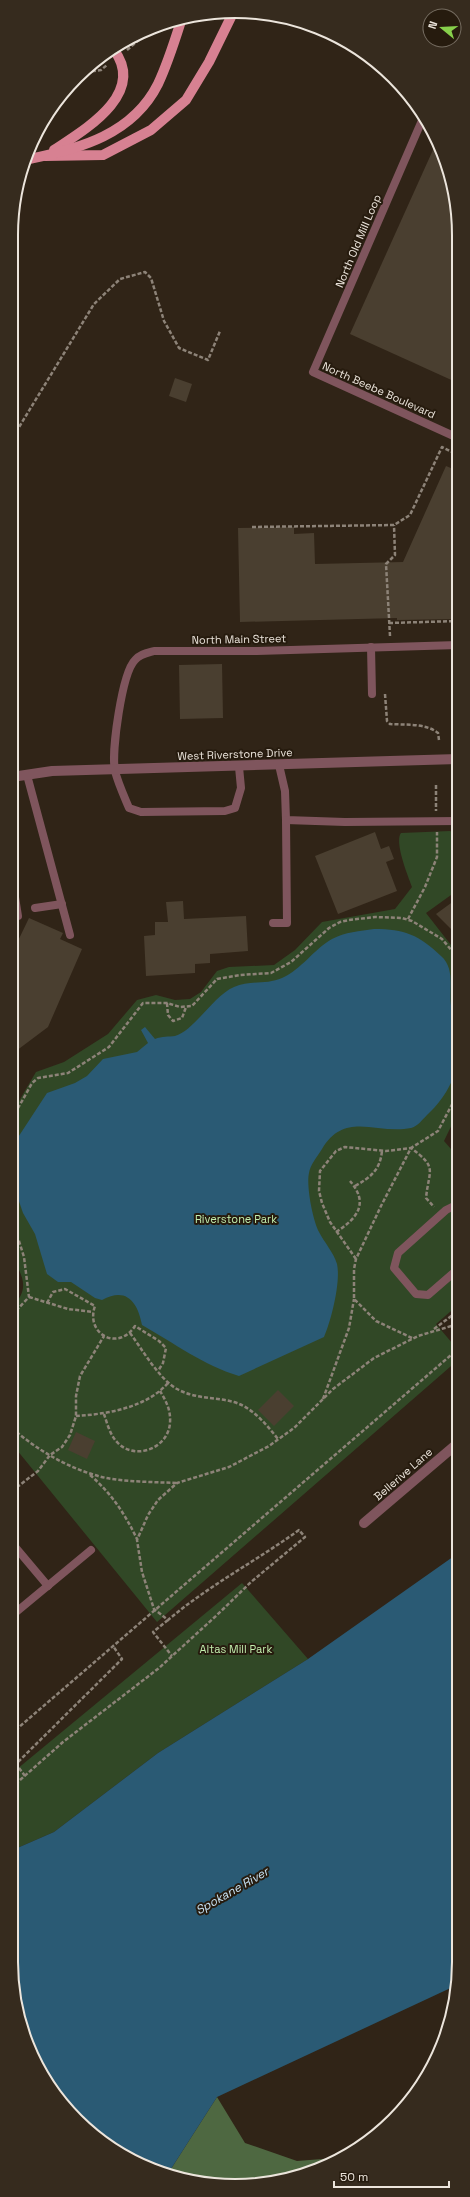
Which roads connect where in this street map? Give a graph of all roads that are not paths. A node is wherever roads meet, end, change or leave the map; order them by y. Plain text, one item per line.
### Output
1 (231, 18) edge
2 (180, 25) edge
3 (116, 53) edge
4 (421, 123) edge
5 (45, 156) junction
6 (33, 158) edge
7 (313, 372) joint
8 (452, 435) edge
9 (452, 645) edge
10 (371, 648) junction
11 (372, 694) dead end
12 (452, 759) edge
13 (279, 765) junction
14 (239, 767) junction
15 (115, 770) junction
16 (27, 775) junction
17 (18, 776) edge
18 (286, 820) junction
19 (452, 821) edge
20 (62, 904) junction
21 (35, 908) dead end
22 (272, 923) dead end
23 (70, 935) dead end
24 (452, 1206) edge
25 (452, 1274) edge
26 (452, 1447) edge
27 (364, 1523) dead end
28 (18, 1549) edge
29 (91, 1550) dead end
30 (48, 1586) junction
31 (18, 1611) edge

1 - 5 main road
2 - 5 main road
3 - 5 main road
4 - 7 lane, North Old Mill Loop
5 - 6 main road
7 - 8 lane, North Beebe Boulevard
9 - 10 lane, North Main Street
10 - 11 lane
10 - 15 lane, North Main Street
12 - 13 street, West Riverstone Drive
13 - 14 street, West Riverstone Drive
13 - 18 lane
14 - 15 street, West Riverstone Drive
14 - 15 lane
15 - 16 street, West Riverstone Drive
16 - 17 street, West Riverstone Drive
16 - 20 lane
18 - 19 lane
18 - 22 lane
20 - 21 lane
20 - 23 lane
24 - 25 lane
26 - 27 street, Bellerive Lane
28 - 30 lane
29 - 30 lane
30 - 31 lane

